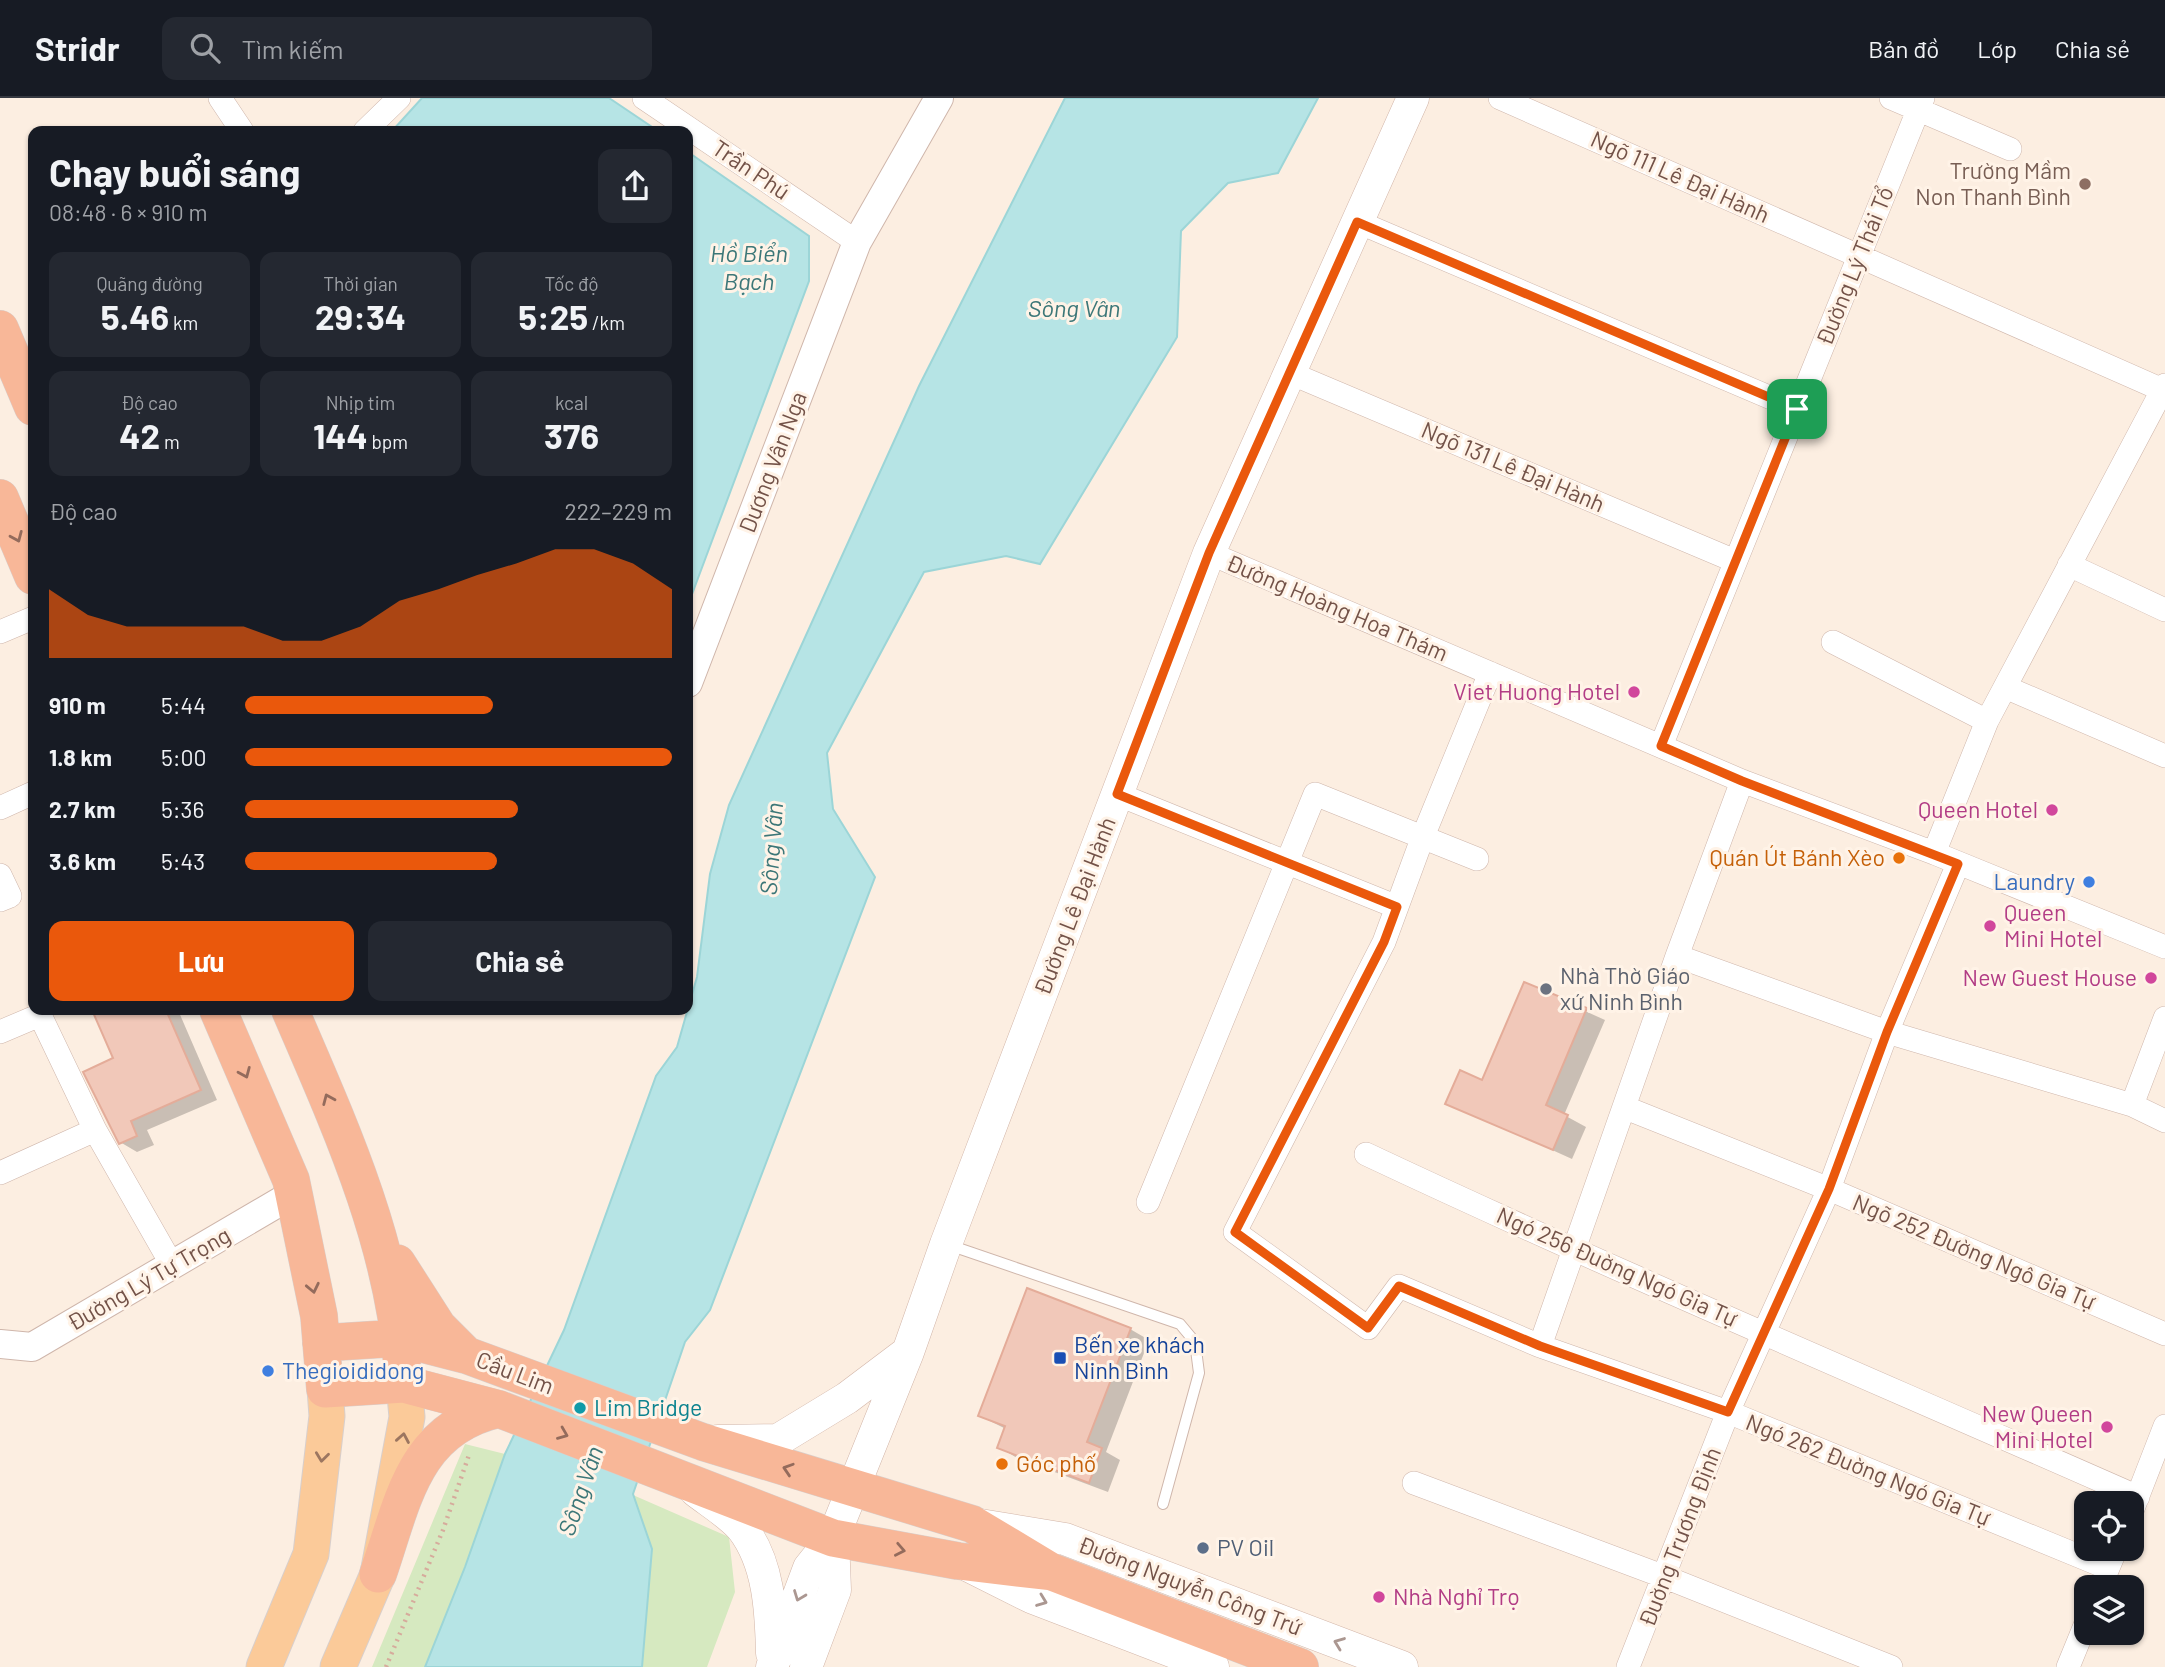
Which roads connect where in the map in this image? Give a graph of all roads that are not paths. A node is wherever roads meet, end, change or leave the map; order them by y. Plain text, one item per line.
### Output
1 (220, 98) edge
2 (399, 98) edge
3 (645, 98) edge
4 (939, 98) edge
5 (1413, 98) edge
6 (1500, 98) edge
7 (1891, 98) edge
8 (1921, 104) edge
9 (239, 126) edge
10 (370, 126) edge
11 (686, 126) edge
12 (693, 131) edge
13 (2010, 149) dead end
14 (1357, 222) junction
15 (857, 242) junction
16 (1859, 257) junction
17 (1290, 373) junction
18 (2164, 388) edge
19 (1797, 409) junction
20 (0, 498) edge
21 (1209, 553) junction
22 (1735, 561) junction
23 (28, 564) edge
24 (2069, 565) junction
25 (2165, 610) edge
26 (28, 620) edge
27 (0, 632) edge
28 (1833, 642) dead end
29 (693, 670) edge
30 (1490, 673) junction
31 (2005, 687) junction
32 (1987, 720) junction
33 (1661, 746) junction
34 (2165, 756) edge
35 (1742, 781) junction
36 (1117, 794) junction
37 (28, 795) edge
38 (0, 808) edge
39 (1422, 839) junction
40 (1934, 853) junction
41 (1477, 859) dead end
42 (1287, 863) junction
43 (1958, 864) junction
44 (1397, 907) junction
45 (2165, 947) edge
46 (1677, 956) junction
47 (220, 1015) edge
48 (292, 1015) edge
49 (2165, 1018) edge
50 (0, 1032) edge
51 (1887, 1032) junction
52 (2132, 1105) junction
53 (1626, 1108) junction
54 (2165, 1121) edge
55 (95, 1130) junction
56 (1366, 1154) dead end
57 (355, 1162) junction
58 (0, 1173) edge
59 (1829, 1189) junction
60 (293, 1194) junction
61 (1148, 1202) dead end
62 (946, 1244) junction
63 (1572, 1251) junction
64 (172, 1265) junction
65 (1766, 1332) junction
66 (2165, 1334) edge
67 (400, 1338) junction
68 (321, 1343) junction
69 (0, 1344) edge
70 (1540, 1346) junction
71 (908, 1352) junction
72 (466, 1355) junction
73 (404, 1384) junction
74 (325, 1389) junction
75 (499, 1409) junction
76 (1728, 1412) junction
77 (2165, 1426) edge
78 (703, 1442) junction
79 (686, 1483) junction
80 (1415, 1483) dead end
81 (853, 1489) junction
82 (2105, 1491) edge
83 (2140, 1491) edge
84 (1163, 1504) dead end
85 (972, 1524) junction
86 (833, 1538) junction
87 (958, 1561) junction
88 (2108, 1568) edge
89 (1052, 1572) junction
90 (378, 1574) junction
91 (1665, 1577) junction
92 (2077, 1645) edge
93 (264, 1667) edge
94 (338, 1667) edge
95 (772, 1667) edge
96 (806, 1667) edge
97 (1213, 1667) edge
98 (1300, 1667) edge
99 (1402, 1667) edge
100 (1628, 1667) edge
101 (1891, 1667) edge
102 (2068, 1667) edge

1 - 9 street
2 - 10 street
3 - 11 street, Trần Phú
4 - 15 street, Dương Vân Nga
5 - 14 main road, Đường Lê Đại Hành
6 - 16 street, Ngõ 111 Lê Đại Hành
7 - 8 street
8 - 13 street
8 - 16 street, Đường Lý Thái Tổ
12 - 15 street, Trần Phú
14 - 17 main road, Đường Lê Đại Hành
14 - 19 street
15 - 29 street, Dương Vân Nga
16 - 18 street, Ngõ 111 Lê Đại Hành
16 - 19 street, Đường Lý Thái Tổ
17 - 21 main road, Đường Lê Đại Hành
17 - 22 street, Ngõ 131 Lê Đại Hành
18 - 24 street
19 - 22 street, Đường Lý Thái Tổ
20 -> 23 highway
21 - 30 street, Đường Hoàng Hoa Thám
21 - 36 main road, Đường Lê Đại Hành
22 - 33 street, Đường Lý Thái Tổ
24 - 25 street
24 - 31 street
26 - 27 street
28 - 32 street
30 - 33 street, Đường Hoàng Hoa Thám
30 - 39 street
31 - 32 street
31 - 34 street
32 - 40 street
33 - 35 street, Đường Hoàng Hoa Thám
35 - 40 street, Đường Hoàng Hoa Thám
35 - 46 street
36 - 42 street
36 - 62 main road, Đường Lê Đại Hành
37 - 38 street
39 - 41 street
39 - 42 street
39 - 44 street
40 - 43 street, Đường Hoàng Hoa Thám
42 - 44 street
42 - 61 street
43 - 45 street, Đường Hoàng Hoa Thám
43 - 51 street, Đuờng Trương Định
44 - 70 street, Ngó 262 Đuờng Ngó Gia Tự
46 - 51 street
46 - 53 street
47 -> 60 highway
57 -> 48 highway
49 - 52 street
50 - 55 street
51 - 52 street
51 - 59 street, Đuờng Trương Định
52 - 54 street
53 - 59 street, Ngõ 252 Đường Ngô Gia Tự
53 - 63 street
55 - 58 street
55 - 64 street
56 - 63 street, Ngó 256 Đuờng Ngó Gia Tự
57 - 67 highway
57 - 72 highway
59 - 65 street, Đuờng Trương Định
59 - 66 street, Ngõ 252 Đường Ngô Gia Tự
60 - 64 street, Đường Lý Tự Trọng
60 -> 68 highway
62 - 71 main road, Đường Lê Đại Hành
62 - 84 lane
63 - 65 street, Ngó 256 Đuờng Ngó Gia Tự
63 - 70 street
64 - 69 street, Đường Lý Tự Trọng
65 - 76 street, Đuờng Trương Định
65 - 82 street, Ngó 256 Đuờng Ngó Gia Tự
67 - 68 highway, Cầu Lim
67 - 72 highway, Cầu Lim
67 - 73 highway
68 - 74 highway
70 - 76 street, Ngó 262 Đuờng Ngó Gia Tự
71 - 78 main road
71 - 81 main road, Đường Lê Đại Hành
72 - 78 highway, Cầu Lim
73 - 74 highway, Cầu Lim
73 - 75 highway, Cầu Lim
90 -> 73 main road
74 -> 93 main road
75 -> 79 highway, Cầu Lim
75 - 90 highway
76 - 88 street, Ngó 262 Đuờng Ngó Gia Tự
76 - 91 street, Đuờng Trương Định
77 - 83 street
81 -> 78 highway, Đường Nguyễn Công Trứ
79 - 86 highway, Đường Nguyễn Công Trứ
79 - 95 main road
80 - 91 street
81 - 85 highway, Đường Nguyễn Công Trứ
81 - 86 main road, Đường Lê Đại Hành
85 - 89 highway, Đường Nguyễn Công Trứ
99 -> 85 main road, Đường Nguyễn Công Trứ
86 -> 87 highway, Đường Nguyễn Công Trứ
86 -> 95 main road
86 - 96 main road
87 - 89 highway, Đường Nguyễn Công Trứ
87 -> 97 main road, Đường Nguyễn Công Trứ
89 - 98 highway
90 - 94 main road
91 - 100 street, Đuờng Trương Định
91 - 101 street
92 - 102 street

